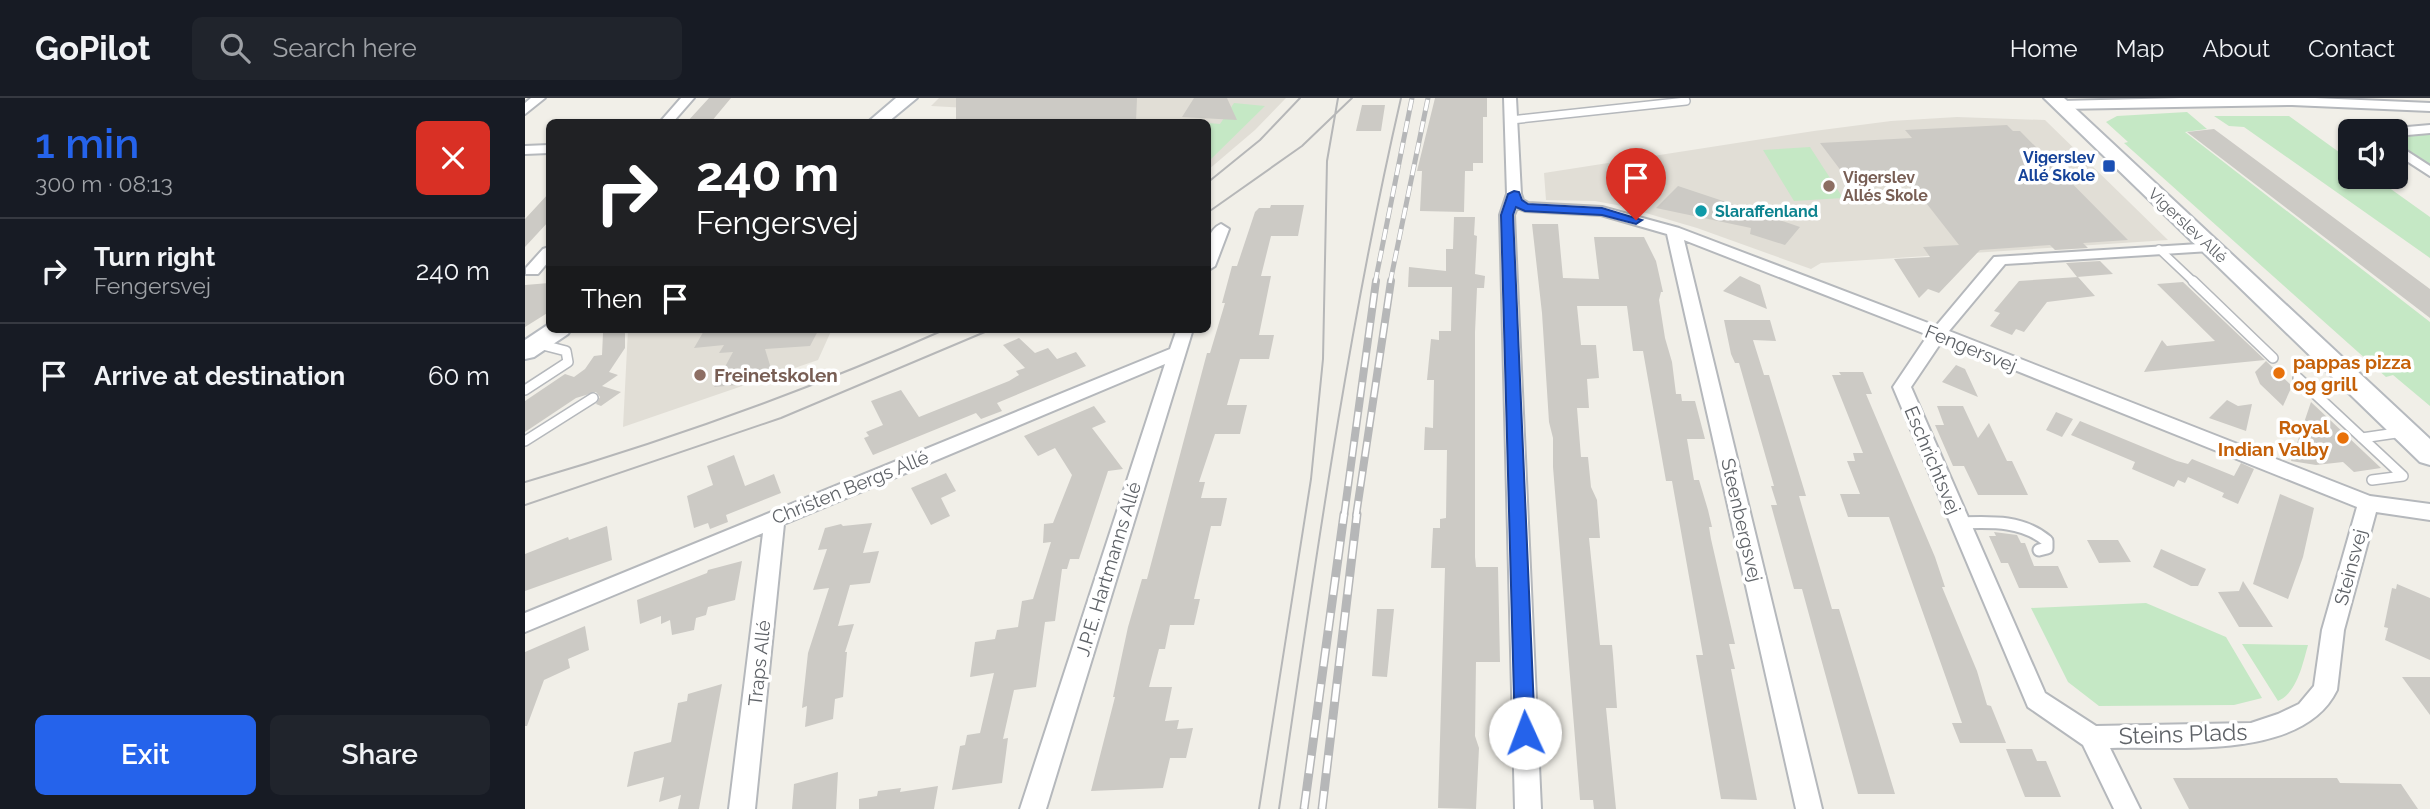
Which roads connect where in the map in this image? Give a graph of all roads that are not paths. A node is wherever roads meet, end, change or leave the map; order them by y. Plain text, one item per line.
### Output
1 (539, 98) edge
2 (688, 98) edge
3 (908, 98) edge
4 (1510, 98) edge
5 (1685, 98) edge
6 (1635, 102) edge
7 (2057, 102) edge
8 (2426, 108) edge
9 (525, 110) edge
10 (669, 119) edge
11 (881, 119) edge
12 (1511, 120) junction
13 (2430, 129) edge
14 (2408, 131) edge
15 (546, 149) edge
16 (525, 150) edge
17 (2408, 156) edge
18 (2430, 172) edge
19 (1511, 205) junction
20 (1221, 229) dead end
21 (1674, 231) junction
22 (2210, 246) junction
23 (2159, 249) junction
24 (2099, 253) joint
25 (546, 255) edge
26 (1211, 255) edge
27 (529, 271) edge
28 (553, 333) edge
29 (1184, 333) edge
30 (1937, 335) junction
31 (531, 347) edge
32 (1176, 353) junction
33 (2273, 358) dead end
34 (2298, 378) dead end
35 (525, 390) edge
36 (593, 398) dead end
37 (2418, 435) edge
38 (2362, 438) junction
39 (525, 441) edge
40 (2430, 455) edge
41 (2372, 480) dead end
42 (2368, 503) junction
43 (2430, 512) edge
44 (775, 517) junction
45 (1959, 523) junction
46 (2039, 550) dead end
47 (525, 623) edge
48 (2333, 630) joint
49 (2092, 737) junction
50 (742, 809) edge
51 (1033, 809) edge
52 (1528, 809) edge
53 (1809, 809) edge
54 (2127, 809) edge

1 - 9 street
2 - 10 street
3 - 11 street
4 - 12 street
5 - 6 lane
6 - 12 lane
7 - 8 street
7 - 22 street, Vigerslev Allé
12 - 19 street
13 - 14 street
15 - 16 street
17 - 18 street
19 - 21 street, Fengersvej
19 - 52 street
20 - 26 street
21 - 30 street, Fengersvej
21 - 53 street, Steenbergsvej
22 - 23 street, Eschrichtsvej
22 - 37 street, Vigerslev Allé
23 - 24 street, Eschrichtsvej
23 - 33 lane
24 - 30 street, Eschrichtsvej
25 - 27 street
28 - 31 street
29 - 32 street, J.P.E. Hartmanns Allé
30 - 42 street, Fengersvej
30 - 45 street, Eschrichtsvej
31 - 35 lane
32 - 44 street, Christen Bergs Allé
32 - 51 street, J.P.E. Hartmanns Allé
34 - 38 lane
36 - 39 lane
37 - 38 lane
37 - 40 street, Vigerslev Allé
38 - 41 lane
42 - 43 street, Fengersvej
42 - 48 street, Steinsvej
44 - 47 street, Christen Bergs Allé
44 - 50 street, Traps Allé
45 - 46 lane
45 - 49 street, Eschrichtsvej
48 - 49 street, Steins Plads
49 - 54 street

